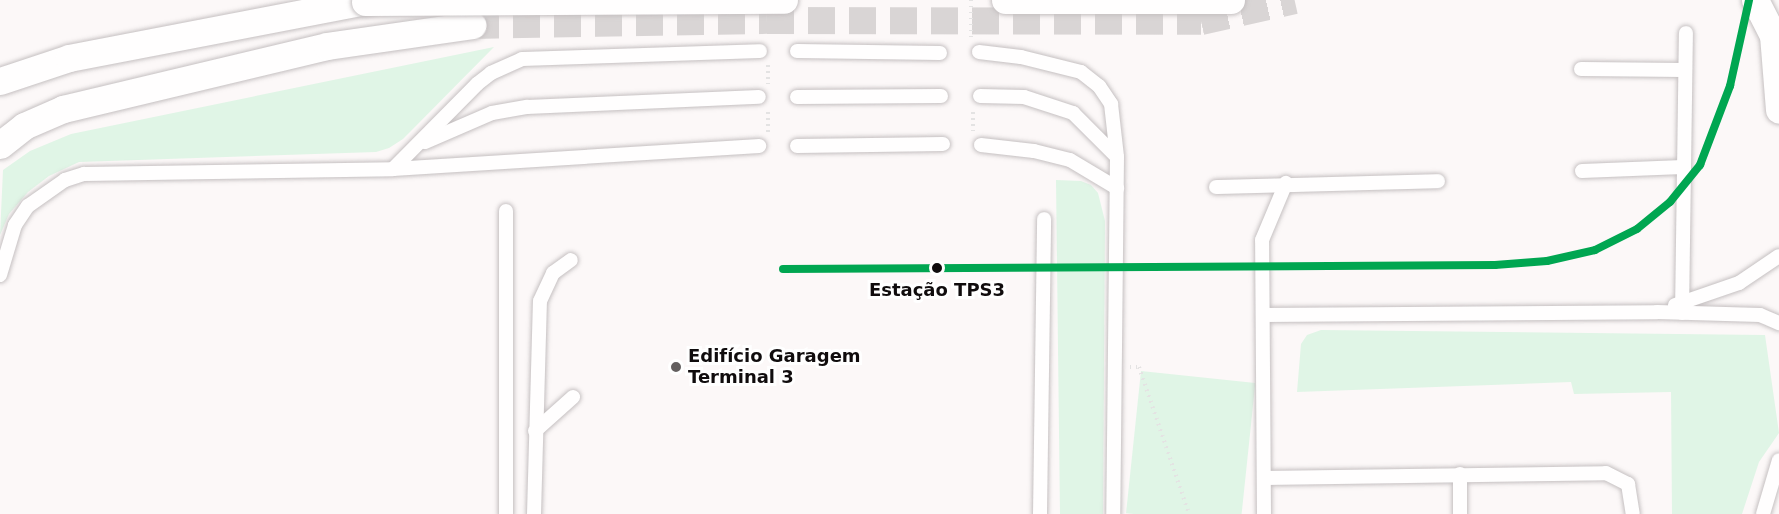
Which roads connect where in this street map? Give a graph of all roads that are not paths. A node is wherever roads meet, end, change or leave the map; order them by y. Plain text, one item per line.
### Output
1 (784, 0) edge
2 (1005, 0) edge
3 (1231, 0) edge
4 (1755, 0) edge
5 (355, 2) edge
6 (472, 25) tunnel mouth
7 (380, 27) dead end
8 (1686, 33) dead end
9 (327, 46) junction
10 (975, 48) road end
11 (760, 51) dead end
12 (797, 51) dead end
13 (940, 53) dead end
14 (1581, 69) dead end
15 (1684, 70) junction
16 (0, 81) edge
17 (941, 96) dead end
18 (759, 97) dead end
19 (797, 97) dead end
20 (976, 101) road end
21 (1779, 110) edge
22 (977, 140) road end
23 (942, 144) dead end
24 (0, 145) edge
25 (417, 146) junction
26 (759, 146) dead end
27 (796, 146) dead end
28 (1117, 157) junction
29 (1683, 167) junction
30 (393, 169) junction
31 (1582, 171) dead end
32 (1438, 181) dead end
33 (1286, 183) junction
34 (1216, 187) dead end
35 (1117, 188) junction
36 (506, 211) dead end
37 (1044, 219) dead end
38 (1779, 256) edge
39 (571, 260) dead end
40 (0, 275) edge
41 (1682, 308) junction
42 (1263, 315) junction
43 (1779, 322) edge
44 (573, 397) dead end
45 (535, 431) junction
46 (1779, 460) edge
47 (1460, 474) junction
48 (1264, 478) junction
49 (506, 514) edge
50 (534, 514) edge
51 (1040, 514) edge
52 (1113, 514) edge
53 (1264, 514) edge
54 (1460, 514) edge
55 (1633, 514) edge
56 (1763, 514) edge

1 - 5 street, bridge
2 - 3 street
4 - 21 street
5 - 16 street
6 - 9 street
7 - 9 lane
8 - 15 lane
9 - 24 street
10 - 28 lane
11 - 25 lane
12 - 13 lane
14 - 15 lane
15 - 29 lane
17 - 19 lane
18 - 25 lane
20 - 28 lane
22 - 35 lane
23 - 27 lane
25 - 30 lane
26 - 30 lane
28 - 35 lane
29 - 31 lane
29 - 41 lane
30 - 40 lane
32 - 33 lane
33 - 34 lane
33 - 42 lane
35 - 52 lane
36 - 49 lane
37 - 51 lane
38 - 41 lane
39 - 45 lane
41 - 42 lane
41 - 43 lane
42 - 48 lane
44 - 45 lane
45 - 50 lane
46 - 56 lane
47 - 48 lane
47 - 54 lane
47 - 55 lane
48 - 53 lane

